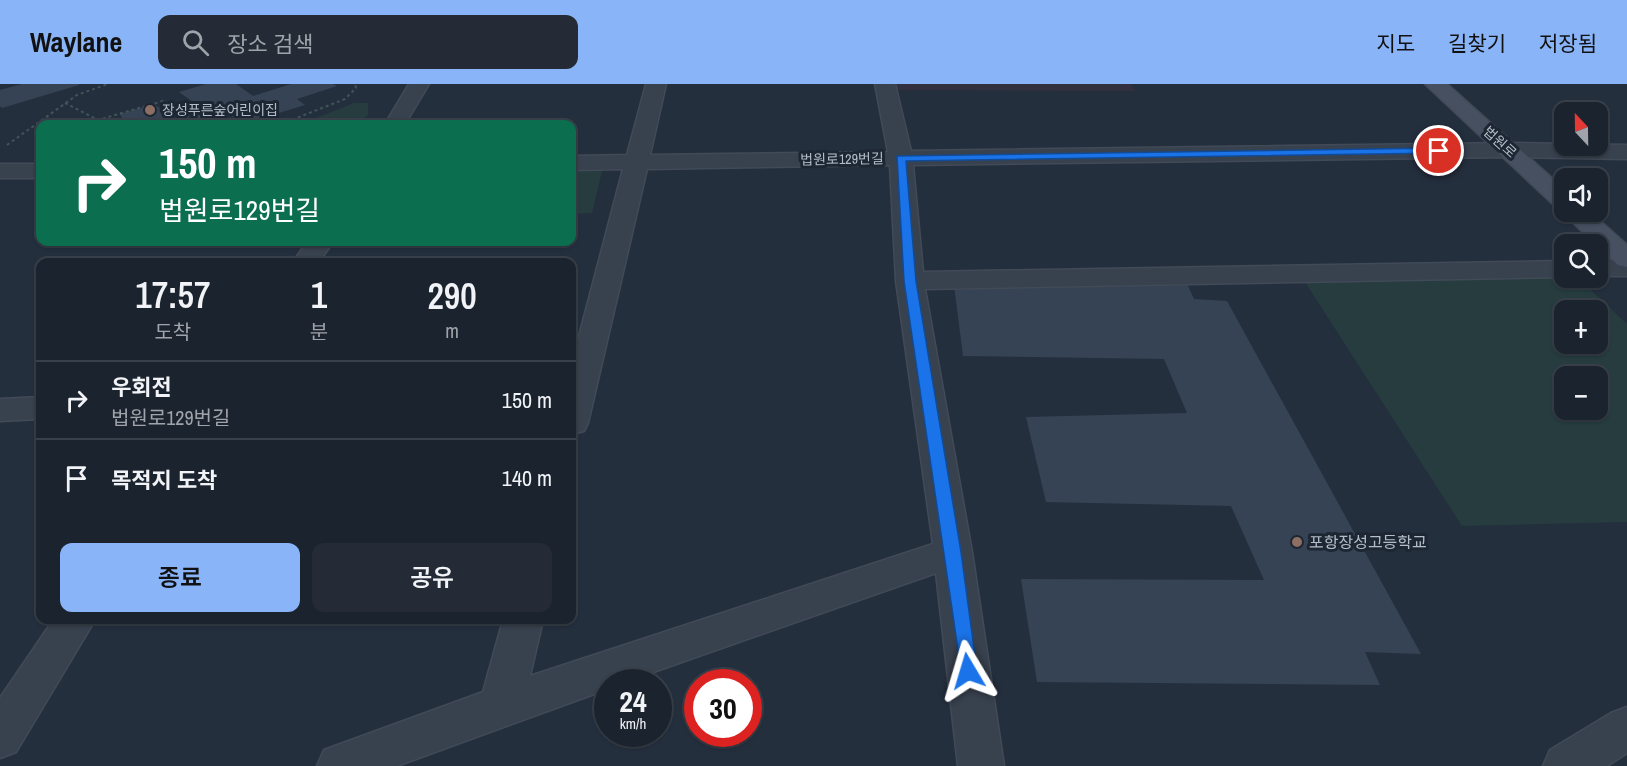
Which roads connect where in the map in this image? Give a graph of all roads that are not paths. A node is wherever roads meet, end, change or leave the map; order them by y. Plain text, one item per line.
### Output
1 (419, 84) edge
2 (656, 84) edge
3 (885, 84) edge
4 (1435, 84) edge
5 (397, 120) edge
6 (1509, 150) junction
7 (1627, 152) edge
8 (901, 158) junction
9 (637, 162) junction
10 (576, 163) edge
11 (0, 171) edge
12 (36, 171) edge
13 (1554, 192) edge
14 (1587, 222) edge
15 (1627, 258) edge
16 (1608, 268) edge
17 (1627, 268) edge
18 (1554, 269) edge
19 (910, 281) junction
20 (576, 407) edge
21 (36, 408) edge
22 (0, 410) edge
23 (953, 552) junction
24 (72, 624) edge
25 (522, 624) edge
26 (501, 706) junction
27 (1627, 728) edge
28 (0, 737) edge
29 (340, 766) edge
30 (981, 766) edge
31 (1566, 766) edge

1 - 5 street
2 - 9 street
3 - 8 street
4 - 6 main road, 법원로
6 - 7 street, 법원로129번길
6 - 8 street, 법원로129번길
6 - 13 main road, 법원로
8 - 9 street, 법원로129번길
8 - 19 street
9 - 10 street, 법원로129번길
9 - 20 street
11 - 12 street
14 - 15 main road
16 - 17 street
18 - 19 street
19 - 23 street
21 - 22 street
23 - 26 street
23 - 30 street
24 - 28 street
25 - 26 street
26 - 29 street
27 - 31 street

